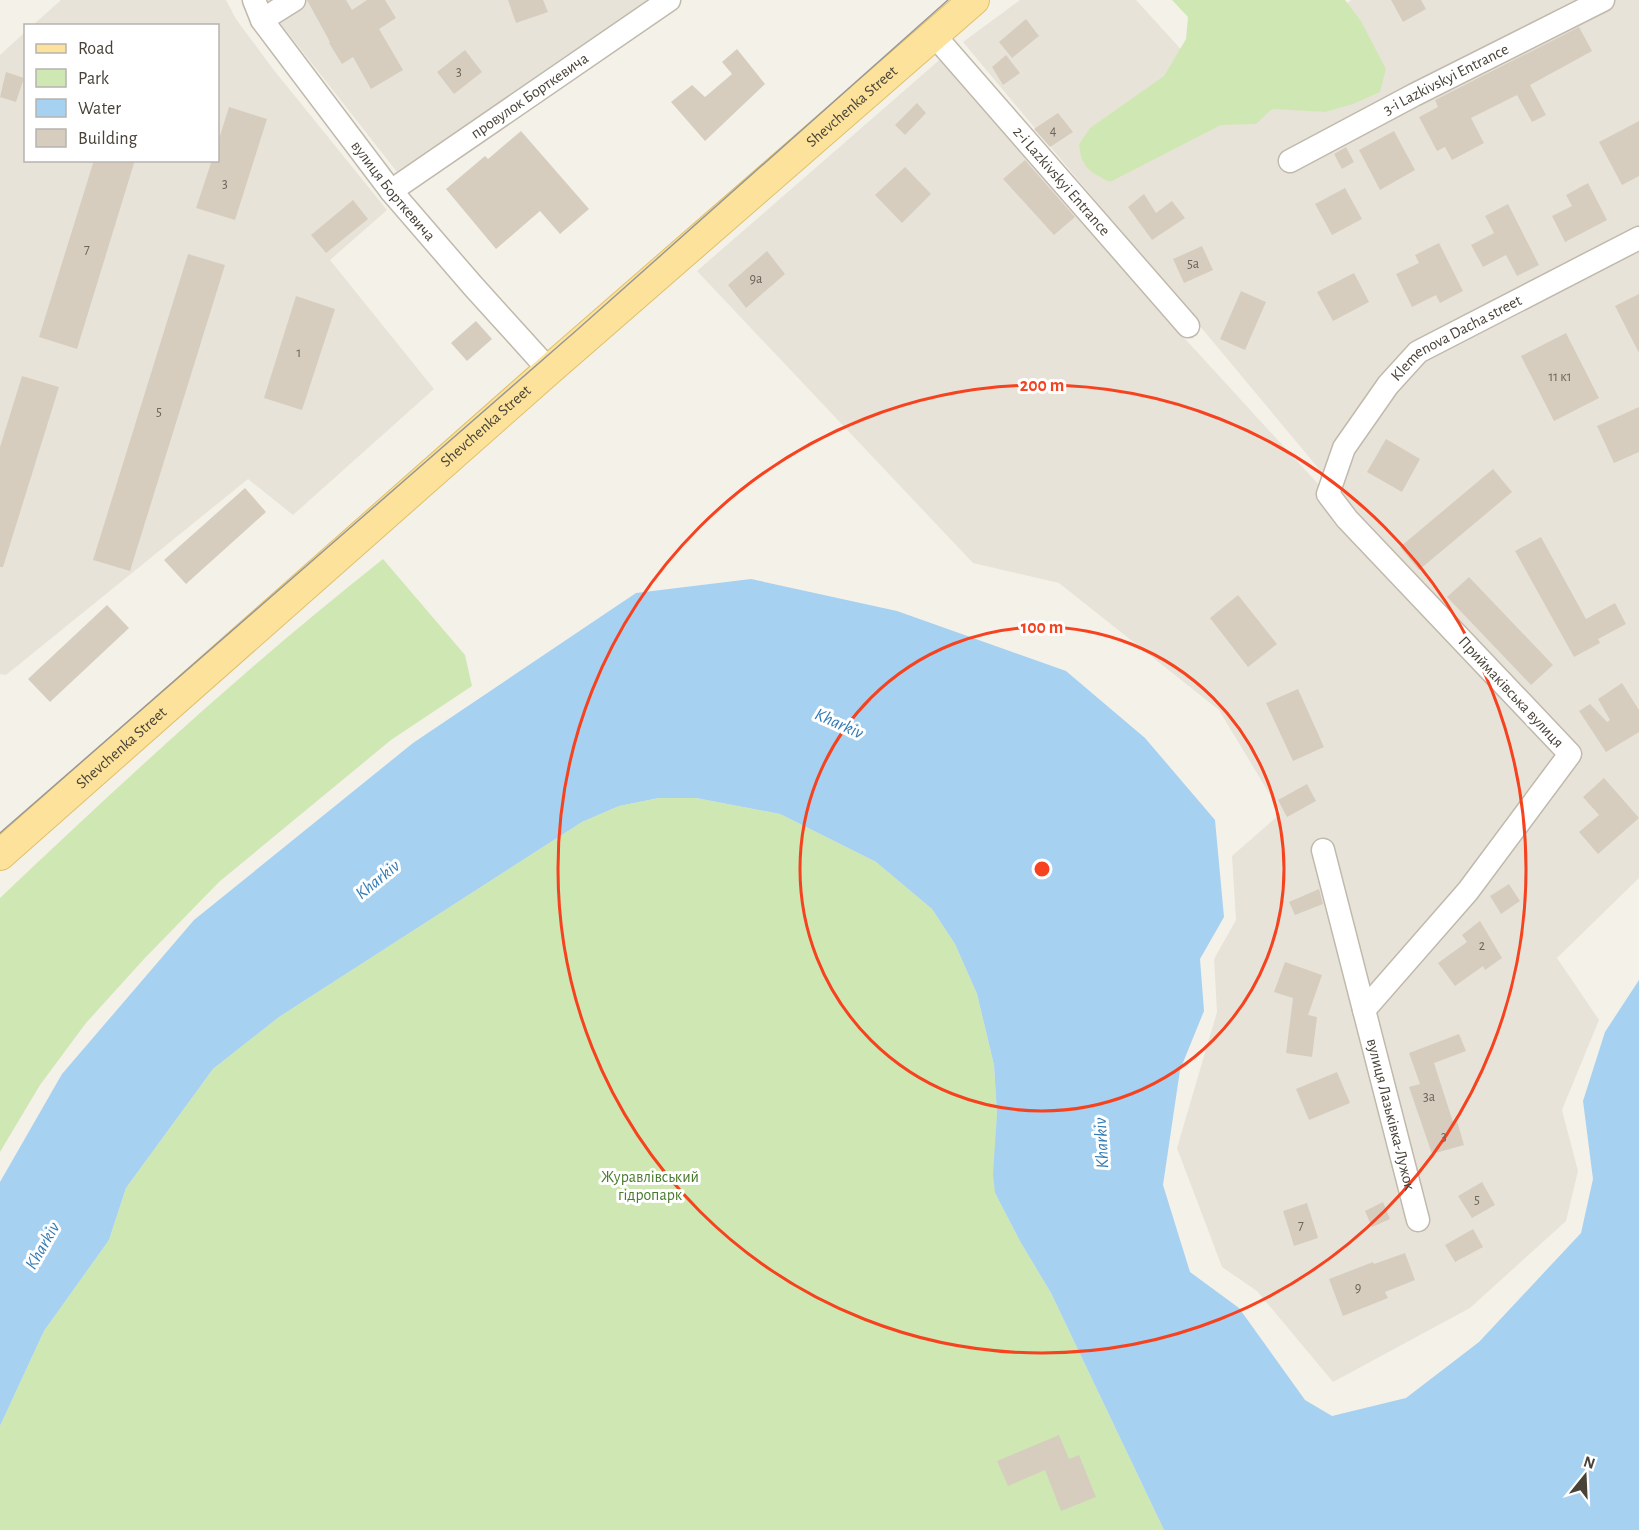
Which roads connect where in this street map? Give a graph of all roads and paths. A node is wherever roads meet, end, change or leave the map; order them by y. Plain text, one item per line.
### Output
1 (294, 0) edge
2 (669, 0) edge
3 (974, 0) edge
4 (1603, 0) edge
5 (258, 10) edge
6 (934, 35) junction
7 (1290, 161) dead end
8 (392, 191) junction
9 (1639, 238) edge
10 (1188, 326) dead end
11 (549, 370) junction
12 (1328, 494) joint
13 (1323, 850) dead end
14 (0, 855) edge
15 (1364, 1010) junction
16 (1418, 1220) dead end

1 - 5 street
2 - 8 street, провулок Борткевича
3 - 6 main road, Shevchenka Street
4 - 7 street, 3-i Lazkivskyi Entrance
5 - 8 street, вулиця Борткевича
6 - 10 street, 2-i Lazkivskyi Entrance
6 - 11 main road, Shevchenka Street
8 - 11 street, вулиця Борткевича
9 - 12 street, Klemenova Dacha street
11 - 14 main road, Shevchenka Street
12 - 15 street, Приймаківська вулиця
13 - 15 street, вулиця Лазьківка-Лужок
15 - 16 street, вулиця Лазьківка-Лужок

